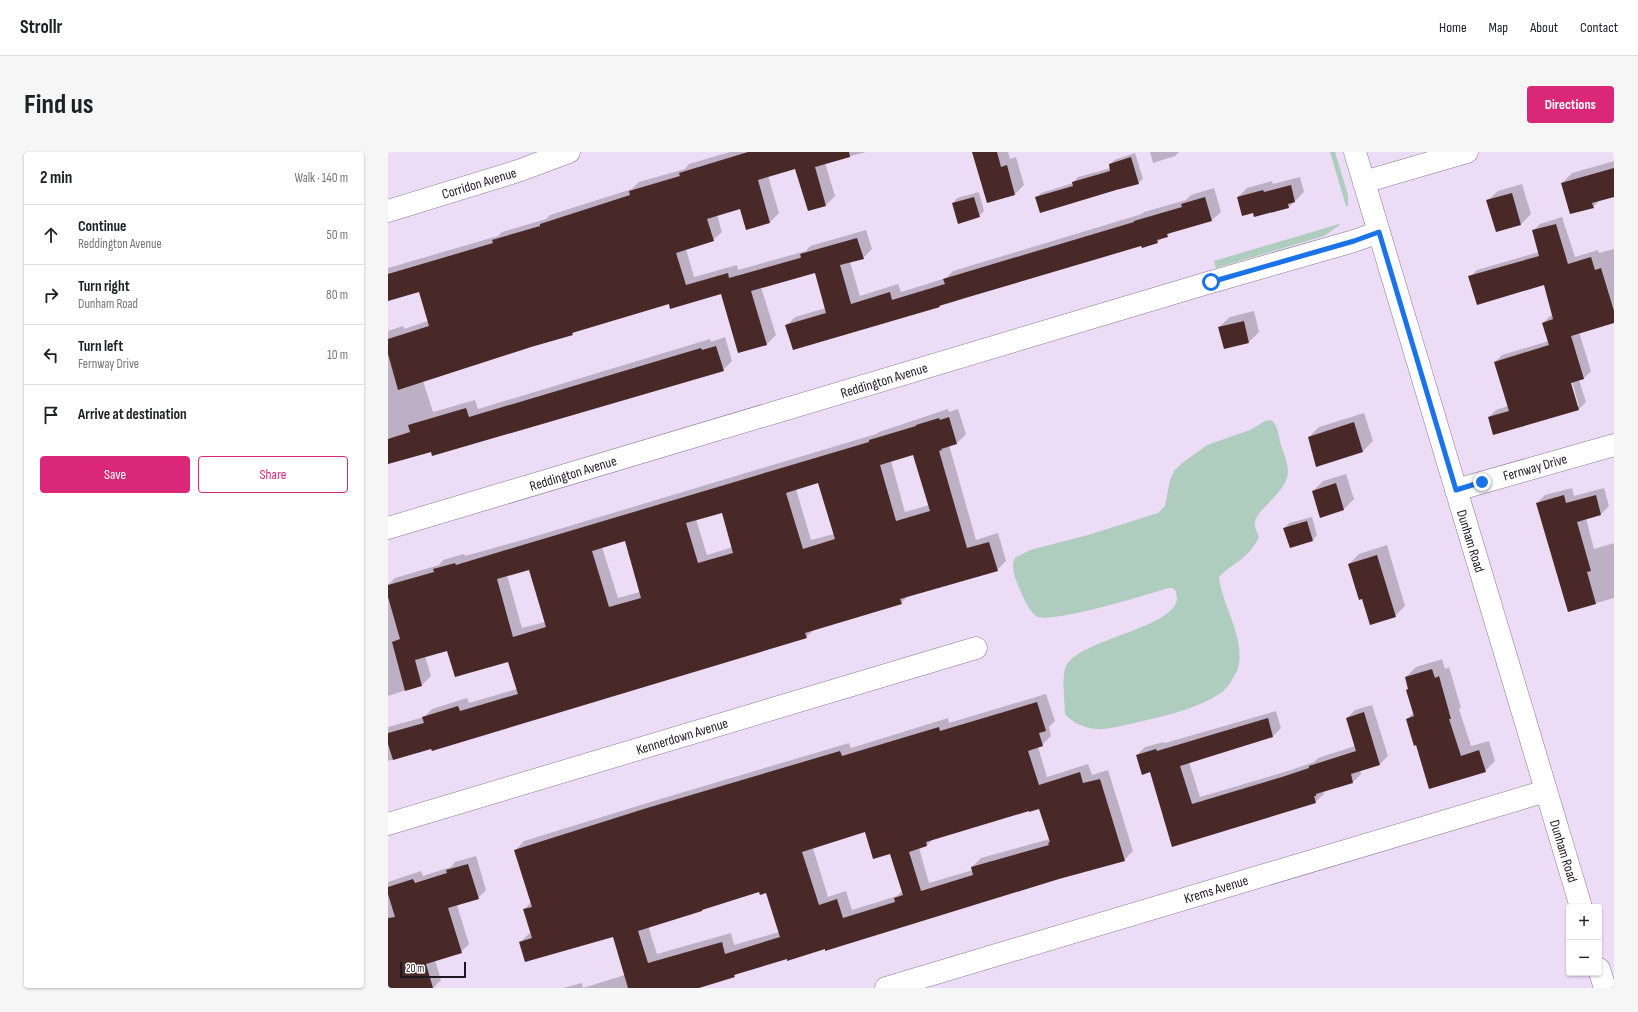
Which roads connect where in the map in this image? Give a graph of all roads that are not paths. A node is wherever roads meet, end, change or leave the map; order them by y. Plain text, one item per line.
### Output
1 (569, 152) edge
2 (1355, 152) edge
3 (1467, 152) edge
4 (1364, 182) junction
5 (388, 211) edge
6 (1379, 232) junction
7 (1614, 445) edge
8 (1456, 490) junction
9 (388, 528) edge
10 (976, 648) dead end
11 (1546, 791) junction
12 (388, 824) edge
13 (1579, 904) edge
14 (1601, 976) edge
15 (886, 988) edge
16 (1605, 988) edge

1 - 5 street, Corridon Avenue
2 - 4 street, Dunham Road
3 - 4 street
4 - 6 street, Dunham Road
6 - 8 street, Dunham Road
6 - 9 street, Reddington Avenue
7 - 8 street, Fernway Drive
8 - 11 street, Dunham Road
10 - 12 street, Kennerdown Avenue
11 - 13 street, Dunham Road
11 - 15 street, Krems Avenue
14 - 16 street

